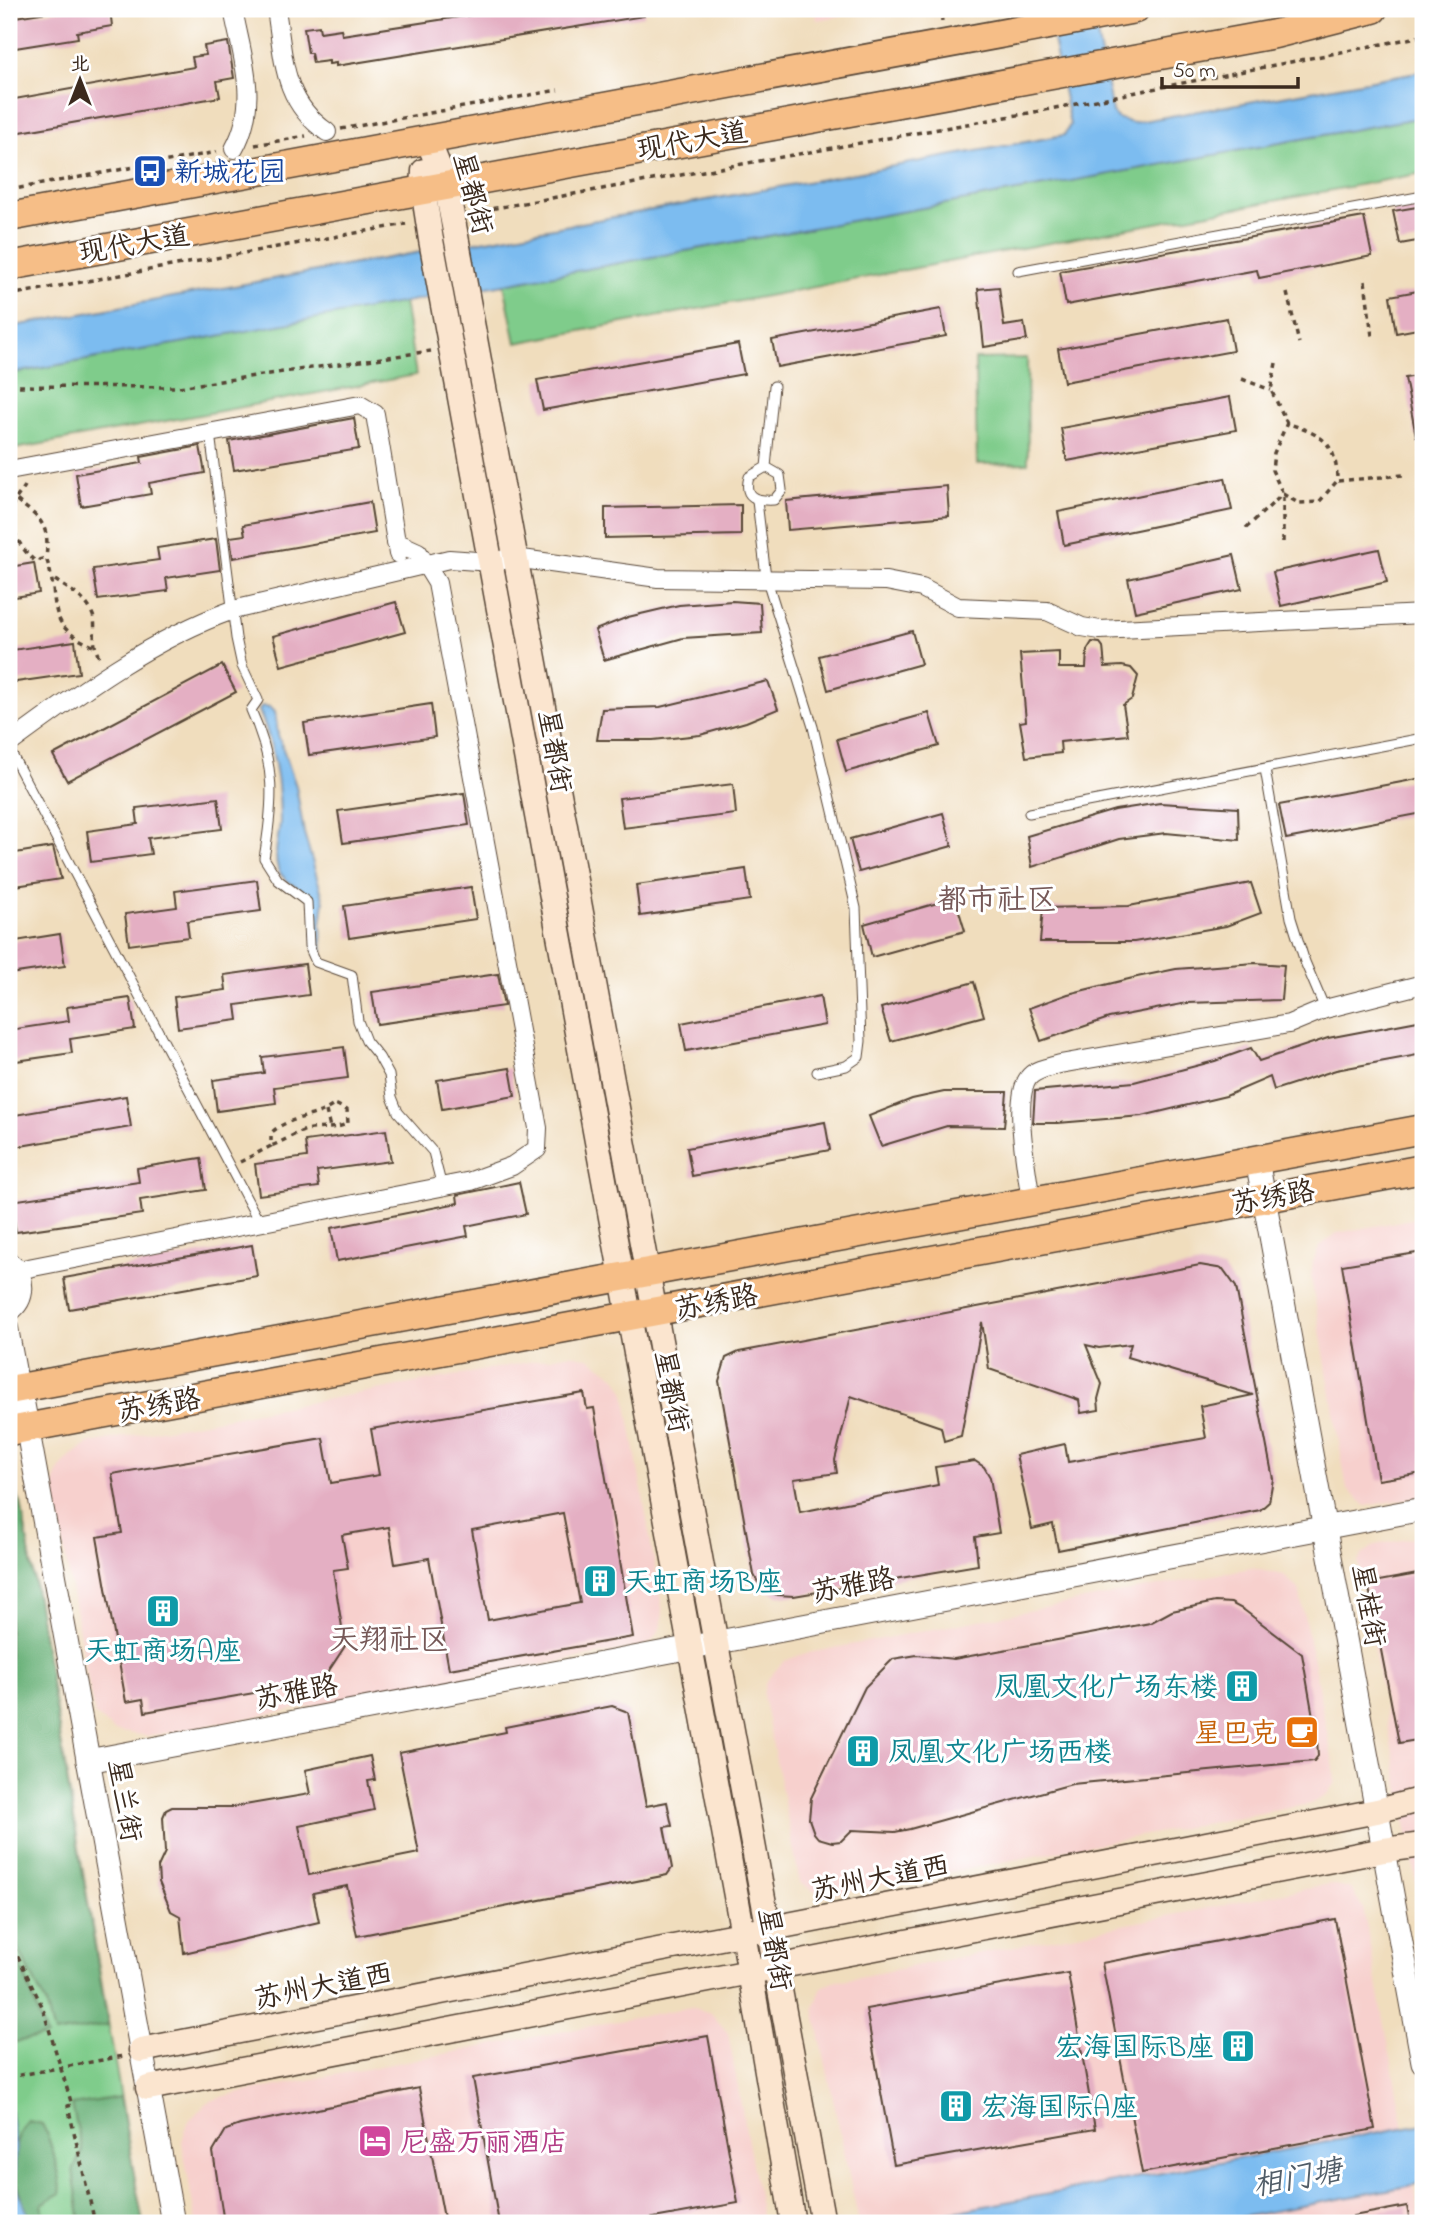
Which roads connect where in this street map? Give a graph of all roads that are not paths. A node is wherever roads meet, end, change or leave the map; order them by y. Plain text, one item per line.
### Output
1 (233, 9) edge
2 (276, 9) edge
3 (1135, 9) edge
4 (1373, 9) edge
5 (327, 132) road end
6 (427, 138) junction
7 (234, 149) road end
8 (435, 187) junction
9 (1423, 196) edge
10 (9, 217) edge
11 (9, 266) edge
12 (1018, 271) dead end
13 (774, 386) dead end
14 (210, 433) junction
15 (766, 467) junction
16 (9, 470) edge
17 (757, 501) junction
18 (396, 542) junction
19 (515, 558) junction
20 (491, 562) junction
21 (427, 563) junction
22 (400, 568) junction
23 (766, 577) junction
24 (233, 610) junction
25 (1423, 614) edge
26 (1423, 738) edge
27 (9, 747) edge
28 (1265, 769) junction
29 (1029, 813) dead end
30 (1423, 984) edge
31 (1325, 1009) junction
32 (817, 1072) dead end
33 (1423, 1129) edge
34 (1257, 1160) junction
35 (1423, 1169) edge
36 (442, 1187) junction
37 (1264, 1198) junction
38 (1031, 1201) junction
39 (259, 1223) junction
40 (14, 1266) edge
41 (634, 1275) junction
42 (9, 1313) edge
43 (641, 1315) junction
44 (9, 1328) edge
45 (14, 1389) edge
46 (18, 1430) edge
47 (1423, 1509) edge
48 (1325, 1527) junction
49 (716, 1640) junction
50 (690, 1645) junction
51 (88, 1761) junction
52 (1423, 1799) edge
53 (1377, 1811) junction
54 (1423, 1845) edge
55 (1384, 1850) junction
56 (769, 1929) junction
57 (743, 1934) junction
58 (776, 1967) junction
59 (750, 1972) junction
60 (141, 2050) junction
61 (1423, 2062) edge
62 (148, 2088) junction
63 (173, 2223) edge
64 (793, 2223) edge
65 (823, 2223) edge

1 - 7 street
2 - 5 street
3 - 6 main road, 现代大道
4 - 8 main road, 现代大道
6 - 8 main road, 星都街
6 - 10 main road, 现代大道
8 - 11 main road, 现代大道
8 - 19 main road, 星都街
8 - 20 main road, 星都街
9 - 12 lane
13 - 15 lane
14 - 16 street
14 - 18 street
14 - 24 lane
15 - 17 lane
15 - 17 lane
17 - 23 lane
18 - 21 street
18 - 22 street
19 - 20 street
19 - 23 street
19 - 41 main road, 星都街
20 - 21 street
20 - 41 main road, 星都街
21 - 22 street
21 - 36 street
22 - 24 street
23 - 25 street
23 - 32 lane
24 - 27 street
24 - 36 lane
26 - 28 lane
27 - 39 lane
28 - 29 lane
28 - 31 lane
30 - 31 street
31 - 38 street
33 - 34 main road, 苏绣路
34 - 37 street, 星桂街
34 - 38 main road, 苏绣路
35 - 37 main road, 苏绣路
36 - 39 street
37 - 43 main road, 苏绣路
37 - 48 street, 星桂街
38 - 41 main road, 苏绣路
39 - 40 street
40 - 42 street
41 - 43 main road, 星都街
41 - 45 main road, 苏绣路
43 - 46 main road, 苏绣路
43 - 49 main road, 星都街
43 - 50 main road, 星都街
44 - 45 street
45 - 46 street, 星兰街
46 - 51 street, 星兰街
47 - 48 street, 苏雅路
48 - 49 street, 苏雅路
48 - 53 street, 星桂街
49 - 50 street, 苏雅路
49 - 56 main road, 星都街
50 - 51 street, 苏雅路
50 - 57 main road, 星都街
51 - 60 street, 星兰街
52 - 53 main road, 苏州大道西
53 - 55 street, 星桂街
53 - 56 main road, 苏州大道西
54 - 55 main road
55 - 58 main road
55 - 61 street, 星桂街
56 - 57 main road, 苏州大道西
56 - 58 main road, 星都街
57 - 59 main road, 星都街
57 - 60 main road, 苏州大道西
58 - 59 main road
58 - 65 main road, 星都街
59 - 62 main road
59 - 64 main road, 星都街
60 - 62 street, 星兰街
62 - 63 street, 星兰街

